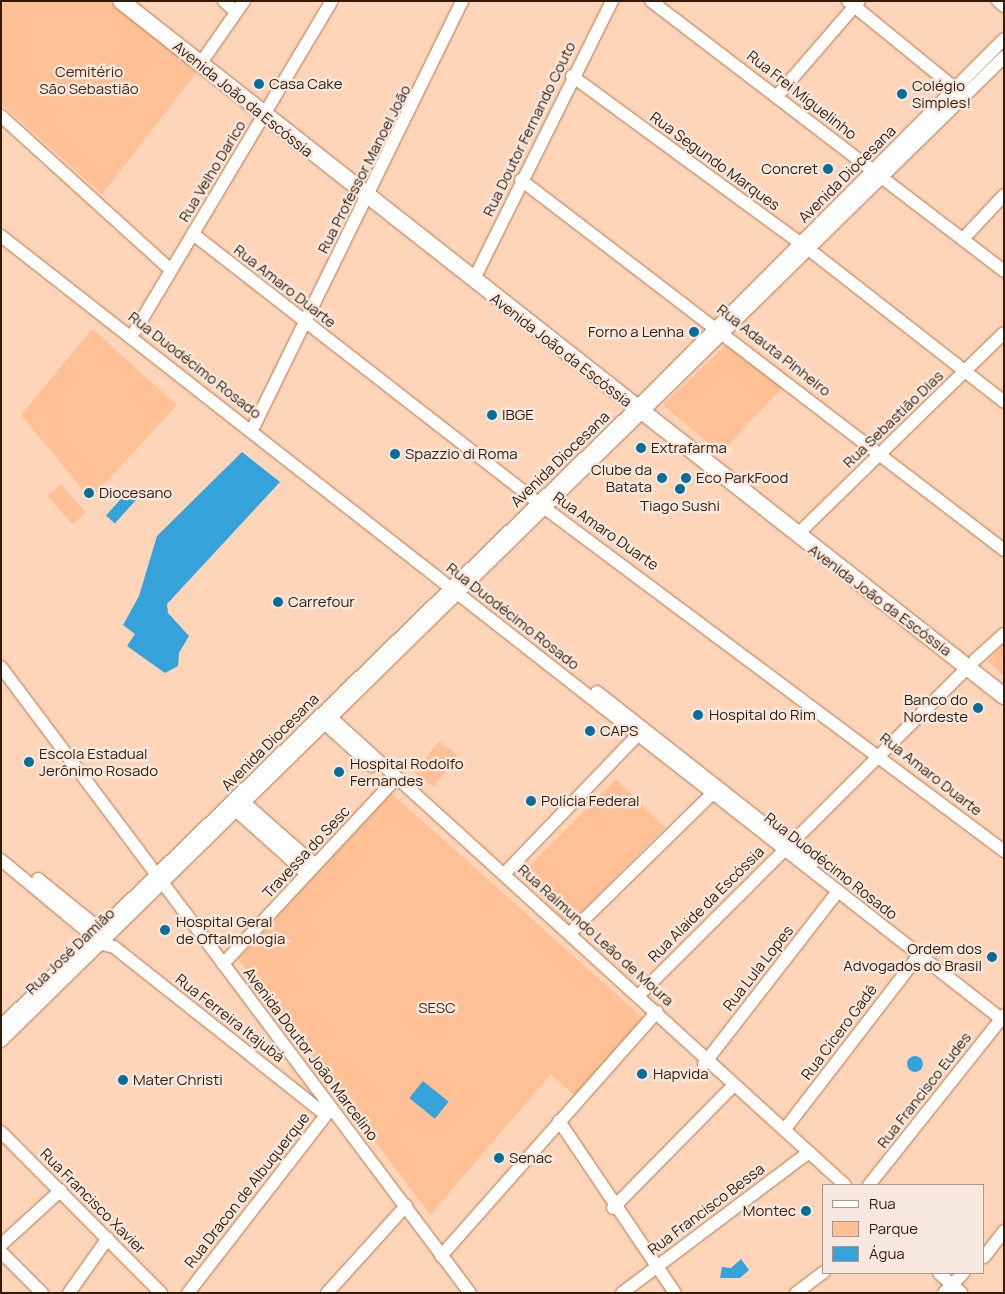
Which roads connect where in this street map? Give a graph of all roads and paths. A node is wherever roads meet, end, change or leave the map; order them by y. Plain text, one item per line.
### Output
1 (121, 1) edge
2 (134, 1) edge
3 (224, 1) edge
4 (332, 1) edge
5 (462, 1) edge
6 (612, 1) edge
7 (651, 1) edge
8 (998, 1) edge
9 (854, 3) edge
10 (240, 6) edge
11 (1004, 6) edge
12 (1004, 39) edge
13 (205, 57) junction
14 (1004, 58) edge
15 (572, 76) junction
16 (974, 80) junction
17 (956, 89) junction
18 (778, 96) junction
19 (266, 111) junction
20 (1, 116) edge
21 (878, 174) junction
22 (521, 180) junction
23 (367, 192) junction
24 (1004, 195) edge
25 (1, 229) edge
26 (193, 234) junction
27 (1, 236) edge
28 (963, 240) junction
29 (806, 247) junction
30 (171, 270) junction
31 (1004, 271) edge
32 (477, 273) junction
33 (306, 324) junction
34 (721, 330) junction
35 (135, 331) junction
36 (1004, 333) edge
37 (965, 372) junction
38 (1004, 402) edge
39 (642, 408) junction
40 (253, 427) junction
41 (882, 454) junction
42 (543, 506) junction
43 (804, 528) junction
44 (1004, 550) edge
45 (458, 588) junction
46 (1004, 634) edge
47 (971, 664) junction
48 (1, 667) edge
49 (1004, 683) edge
50 (1004, 696) edge
51 (325, 718) junction
52 (637, 736) junction
53 (881, 756) junction
54 (392, 783) junction
55 (712, 794) junction
56 (238, 804) junction
57 (786, 847) junction
58 (1004, 851) edge
59 (2, 860) edge
60 (311, 870) junction
61 (504, 874) junction
62 (159, 881) junction
63 (838, 891) junction
64 (570, 933) junction
65 (104, 938) junction
66 (919, 955) junction
67 (223, 964) junction
68 (639, 995) junction
69 (654, 1014) junction
70 (1003, 1017) edge
71 (1, 1026) edge
72 (1, 1041) edge
73 (706, 1061) junction
74 (731, 1088) junction
75 (329, 1111) junction
76 (556, 1124) junction
77 (785, 1129) junction
78 (1, 1132) edge
79 (809, 1156) junction
80 (833, 1184) edge
81 (844, 1184) edge
82 (870, 1184) edge
83 (61, 1190) junction
84 (406, 1206) junction
85 (615, 1206) junction
86 (1004, 1220) edge
87 (1004, 1231) edge
88 (108, 1238) junction
89 (1, 1245) edge
90 (985, 1245) edge
91 (1, 1252) edge
92 (441, 1256) junction
93 (985, 1256) edge
94 (657, 1270) junction
95 (822, 1274) edge
96 (928, 1274) edge
97 (940, 1274) edge
98 (962, 1274) edge
99 (971, 1274) edge
100 (952, 1291) edge
101 (42, 1293) edge
102 (69, 1293) edge
103 (161, 1293) edge
104 (188, 1293) edge
105 (327, 1293) edge
106 (470, 1293) edge
107 (622, 1293) edge
108 (632, 1293) edge
109 (670, 1293) edge
110 (675, 1293) edge
111 (796, 1293) edge

1 - 19 main road, Avenida João da Escóssia
2 - 13 main road, Avenida João da Escóssia
3 - 10 street
4 - 19 street, Rua Velho Darico
5 - 23 street, Rua Professor Manoel João
6 - 15 street, Rua Doutor Fernando Couto
7 - 18 street, Rua Frei Miguelinho
8 - 11 street
9 - 17 street
9 - 18 street
10 - 13 street
12 - 16 street, Avenida Diocesana
13 - 19 main road, Avenida João da Escóssia
14 - 16 street, Avenida Diocesana
15 - 22 street, Rua Doutor Fernando Couto
15 - 29 street, Rua Segundo Marques
16 - 17 street, Avenida Diocesana
16 - 21 street, Avenida Diocesana
17 - 21 street, Avenida Diocesana
18 - 21 street, Rua Frei Miguelinho
19 - 23 main road, Avenida João da Escóssia
19 - 26 street, Rua Velho Darico
20 - 30 street
21 - 28 street, Rua Frei Miguelinho
21 - 29 street, Avenida Diocesana
22 - 32 street, Rua Doutor Fernando Couto
22 - 34 street, Rua Adauta Pinheiro
23 - 32 main road, Avenida João da Escóssia
23 - 33 street, Rua Professor Manoel João
23 - 39 main road, Avenida João da Escóssia
24 - 28 street
25 - 35 street, Rua Duodécimo Rosado
26 - 30 street, Rua Velho Darico
26 - 33 street, Rua Amaro Duarte
27 - 40 street, Rua Duodécimo Rosado
28 - 31 street, Rua Frei Miguelinho
29 - 34 street, Avenida Diocesana
29 - 37 street, Rua Segundo Marques
30 - 35 street, Rua Velho Darico
32 - 39 main road, Avenida João da Escóssia
33 - 40 street, Rua Professor Manoel João
33 - 42 street, Rua Amaro Duarte
34 - 39 street, Avenida Diocesana
34 - 41 street, Rua Adauta Pinheiro
35 - 40 street, Rua Duodécimo Rosado
36 - 37 street, Rua Sebastião Dias
37 - 38 street, Rua Segundo Marques
37 - 41 street, Rua Sebastião Dias
39 - 42 street, Avenida Diocesana
39 - 43 main road, Avenida João da Escóssia
39 - 47 main road, Avenida João da Escóssia
40 - 45 street, Rua Duodécimo Rosado
41 - 43 street, Rua Sebastião Dias
41 - 44 street, Rua Adauta Pinheiro
42 - 45 street, Avenida Diocesana
42 - 53 street, Rua Amaro Duarte
43 - 47 main road, Avenida João da Escóssia
45 - 51 street, Avenida Diocesana
45 - 52 street, Rua Duodécimo Rosado
45 - 57 street, Rua Duodécimo Rosado
46 - 47 street, Rua Alaide da Escóssia
47 - 49 main road, Avenida João da Escóssia
47 - 50 main road, Avenida João da Escóssia
47 - 53 street, Rua Alaide da Escóssia
48 - 62 street, Avenida Doutor João Marcelino
51 - 54 street, Rua Raimundo Leão de Moura
51 - 56 street, Avenida Diocesana
51 - 61 street, Rua Raimundo Leão de Moura
52 - 55 street, Rua Duodécimo Rosado
52 - 61 street
53 - 57 street, Rua Alaide da Escóssia
53 - 58 street, Rua Amaro Duarte
54 - 60 street, Travessa do Sesc
54 - 69 street, Rua Raimundo Leão de Moura
55 - 57 street, Rua Duodécimo Rosado
55 - 64 street
56 - 60 street
56 - 62 street, Avenida Diocesana
57 - 63 street, Rua Duodécimo Rosado
57 - 68 street, Rua Alaide da Escóssia
57 - 70 street, Rua Duodécimo Rosado
59 - 65 street, Rua Ferreira Itajubá
60 - 67 street, Travessa do Sesc
61 - 64 street, Rua Raimundo Leão de Moura
62 - 65 street, Rua José Damião
62 - 67 street, Avenida Doutor João Marcelino
63 - 66 street, Rua Duodécimo Rosado
63 - 73 street, Rua Lula Lopes
64 - 68 street, Rua Raimundo Leão de Moura
65 - 71 street, Rua José Damião
65 - 72 street, Rua José Damião
65 - 75 street, Rua Ferreira Itajubá
66 - 70 street, Rua Duodécimo Rosado
66 - 77 street, Rua Cícero Gadê
67 - 75 street, Avenida Doutor João Marcelino
68 - 69 street, Rua Raimundo Leão de Moura
69 - 73 street, Rua Raimundo Leão de Moura
69 - 76 street
70 - 82 street, Rua Francisco Eudes
73 - 74 street, Rua Raimundo Leão de Moura
73 - 77 street, Rua Raimundo Leão de Moura
74 - 79 street, Rua Raimundo Leão de Moura
74 - 85 street
75 - 84 street, Avenida Doutor João Marcelino
75 - 104 street, Rua Dracon de Albuquerque
76 - 85 street
76 - 92 street
77 - 79 street, Rua Raimundo Leão de Moura
78 - 83 street, Rua Francisco Xavier
79 - 80 street, Rua Raimundo Leão de Moura
79 - 81 street, Rua Raimundo Leão de Moura
79 - 94 street, Rua Francisco Bessa
83 - 88 street, Rua Francisco Xavier
83 - 89 street
84 - 92 street, Avenida Doutor João Marcelino
84 - 105 street
85 - 94 street
86 - 90 street
87 - 93 street
88 - 102 street
88 - 103 street, Rua Francisco Xavier
91 - 101 street
92 - 106 street, Avenida Doutor João Marcelino
94 - 107 street, Rua Francisco Bessa
94 - 108 street, Rua Francisco Bessa
94 - 109 street
94 - 110 street
95 - 111 street
96 - 100 street
97 - 100 street
98 - 100 street
99 - 100 street

